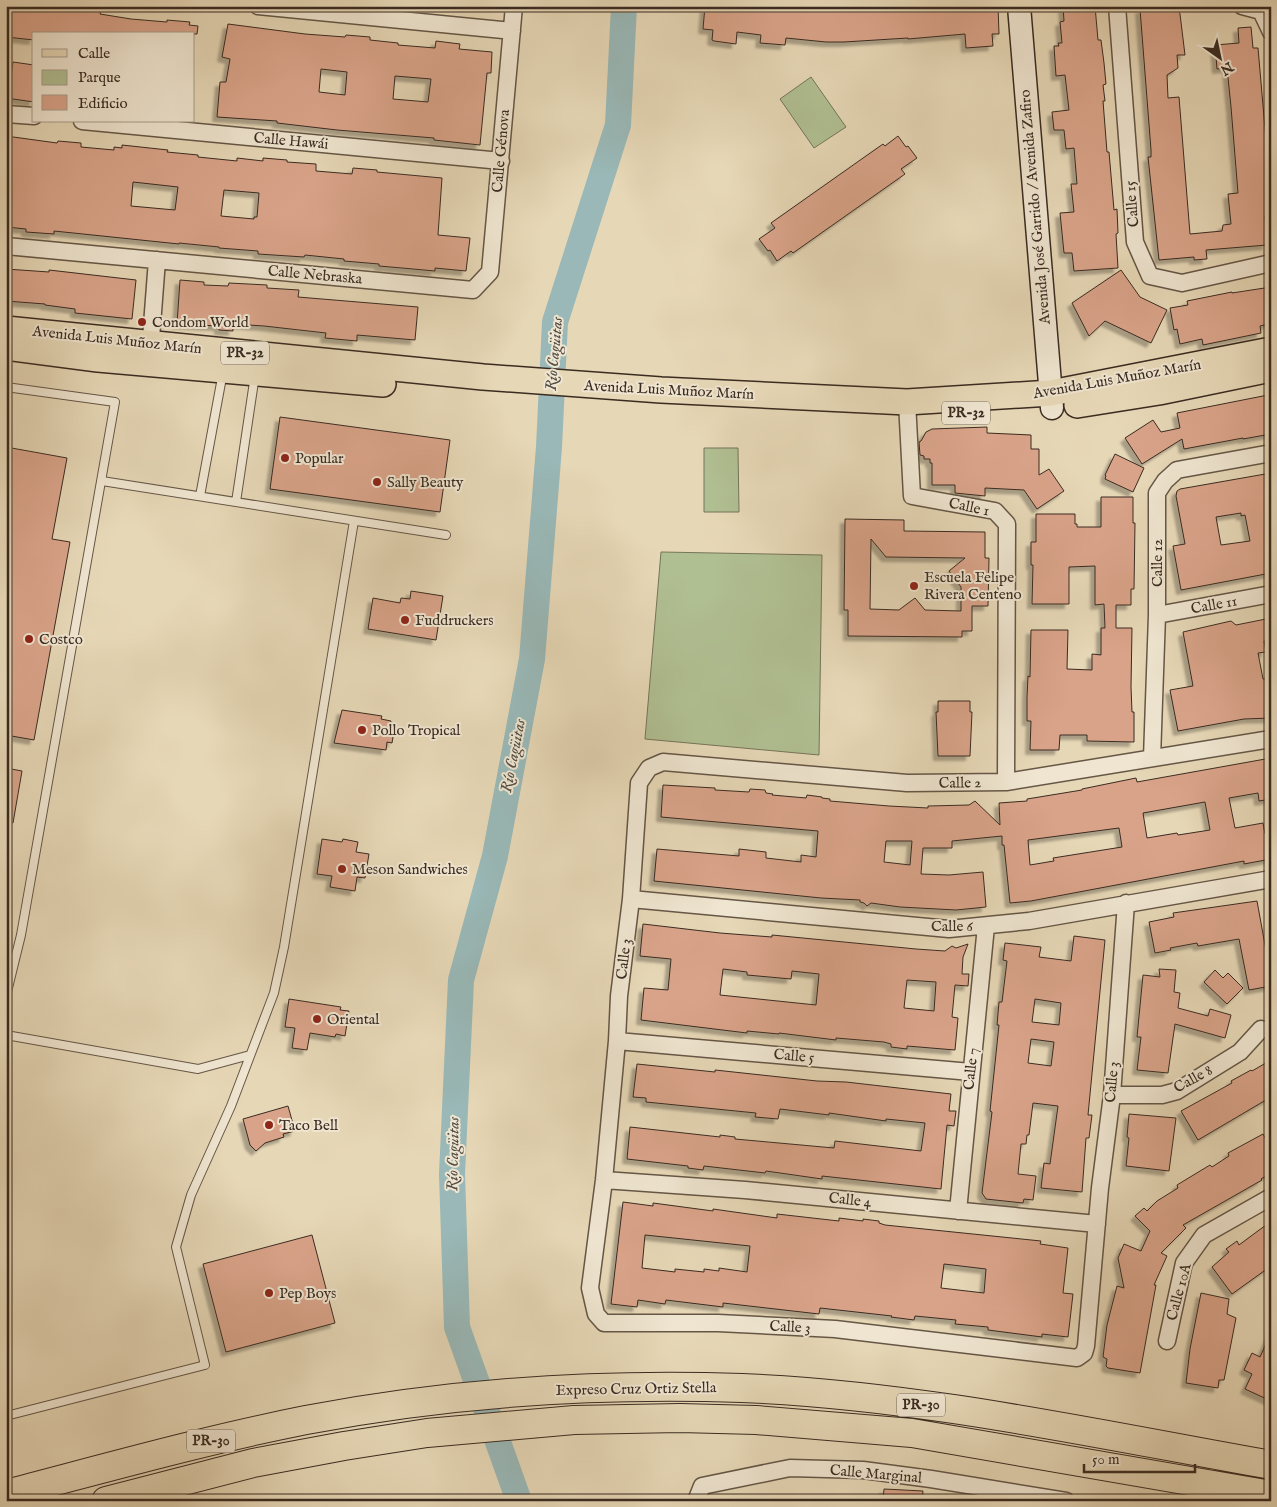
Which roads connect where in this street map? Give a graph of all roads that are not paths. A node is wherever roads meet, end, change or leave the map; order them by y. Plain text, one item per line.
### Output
1 (258, 6) edge
2 (514, 6) edge
3 (1019, 6) edge
4 (1117, 6) edge
5 (1242, 6) edge
6 (512, 31) junction
7 (1271, 32) edge
8 (6, 114) edge
9 (32, 116) edge
10 (92, 122) edge
11 (501, 161) junction
12 (6, 246) edge
13 (158, 260) junction
14 (1271, 263) edge
15 (473, 290) joint
16 (6, 329) edge
17 (6, 347) edge
18 (1271, 350) edge
19 (150, 354) junction
20 (225, 360) junction
21 (258, 364) junction
22 (1271, 369) edge
23 (6, 387) edge
24 (1052, 400) junction
25 (908, 409) junction
26 (1271, 453) edge
27 (102, 480) junction
28 (200, 496) junction
29 (236, 502) junction
30 (354, 520) junction
31 (446, 535) dead end
32 (1271, 594) edge
33 (1157, 615) junction
34 (1271, 739) edge
35 (1152, 758) junction
36 (648, 768) joint
37 (1006, 782) junction
38 (1271, 878) edge
39 (631, 899) junction
40 (1126, 903) junction
41 (986, 926) junction
42 (6, 996) edge
43 (1261, 1029) dead end
44 (6, 1035) edge
45 (617, 1040) junction
46 (250, 1055) junction
47 (971, 1072) junction
48 (1112, 1095) junction
49 (604, 1180) junction
50 (1271, 1197) edge
51 (958, 1211) junction
52 (1097, 1224) junction
53 (1166, 1341) dead end
54 (6, 1416) edge
55 (1271, 1465) edge
56 (6, 1494) edge
57 (1271, 1495) edge
58 (1015, 1496) edge
59 (106, 1501) edge
60 (696, 1501) edge
61 (1066, 1501) edge

1 - 6 street
2 - 6 street, Calle Génova
3 - 24 street, Avenida José Garrido / Avenida Zafiro
4 - 14 street, Calle 15
5 - 7 street
6 - 11 street, Calle Génova
8 - 9 street
10 - 11 street, Calle Hawái
11 - 15 street, Calle Génova
12 - 13 street, Calle Nebraska
13 - 15 street, Calle Nebraska
13 - 19 street
16 - 19 main road, Avenida Luis Muñoz Marín / PR-32
17 - 19 main road, Avenida Luis Muñoz Marín / PR-32
18 - 24 main road, Avenida Luis Muñoz Marín / PR-32
19 - 20 main road, Avenida Luis Muñoz Marín / PR-32
20 - 21 main road, Avenida Luis Muñoz Marín / PR-32
20 - 28 lane
21 - 25 main road, Avenida Luis Muñoz Marín / PR-32
21 - 29 lane
22 - 24 main road, Avenida Luis Muñoz Marín / PR-32
23 - 27 lane
24 - 25 main road, Avenida Luis Muñoz Marín / PR-32
25 - 37 street, Calle 1
26 - 33 street, Calle 12
27 - 28 lane
27 - 42 lane
28 - 29 lane
29 - 30 lane
30 - 31 lane
30 - 46 lane
32 - 33 street, Calle 11
33 - 35 street, Calle 12
34 - 35 street, Calle 2
35 - 37 street, Calle 2
36 - 37 street, Calle 2
36 - 39 street, Calle 3
38 - 40 street, Calle 6
39 - 41 street, Calle 6
39 - 45 street, Calle 3
40 - 41 street, Calle 6
40 - 48 street, Calle 3
41 - 47 street, Calle 7
43 - 48 street, Calle 8
44 - 46 lane
45 - 47 street, Calle 5
45 - 49 street, Calle 3
46 - 54 lane
47 - 51 street, Calle 7
48 - 52 street, Calle 3
49 - 51 street, Calle 4
49 - 52 street, Calle 3
50 - 53 street, Calle 10A
51 - 52 street, Calle 4
55 - 56 highway, Expreso Cruz Ortiz Stella / PR-30
57 - 59 highway, Expreso Cruz Ortiz Stella / PR-30
58 - 60 street, Calle Marginal
58 - 61 street, Calle Marginal

